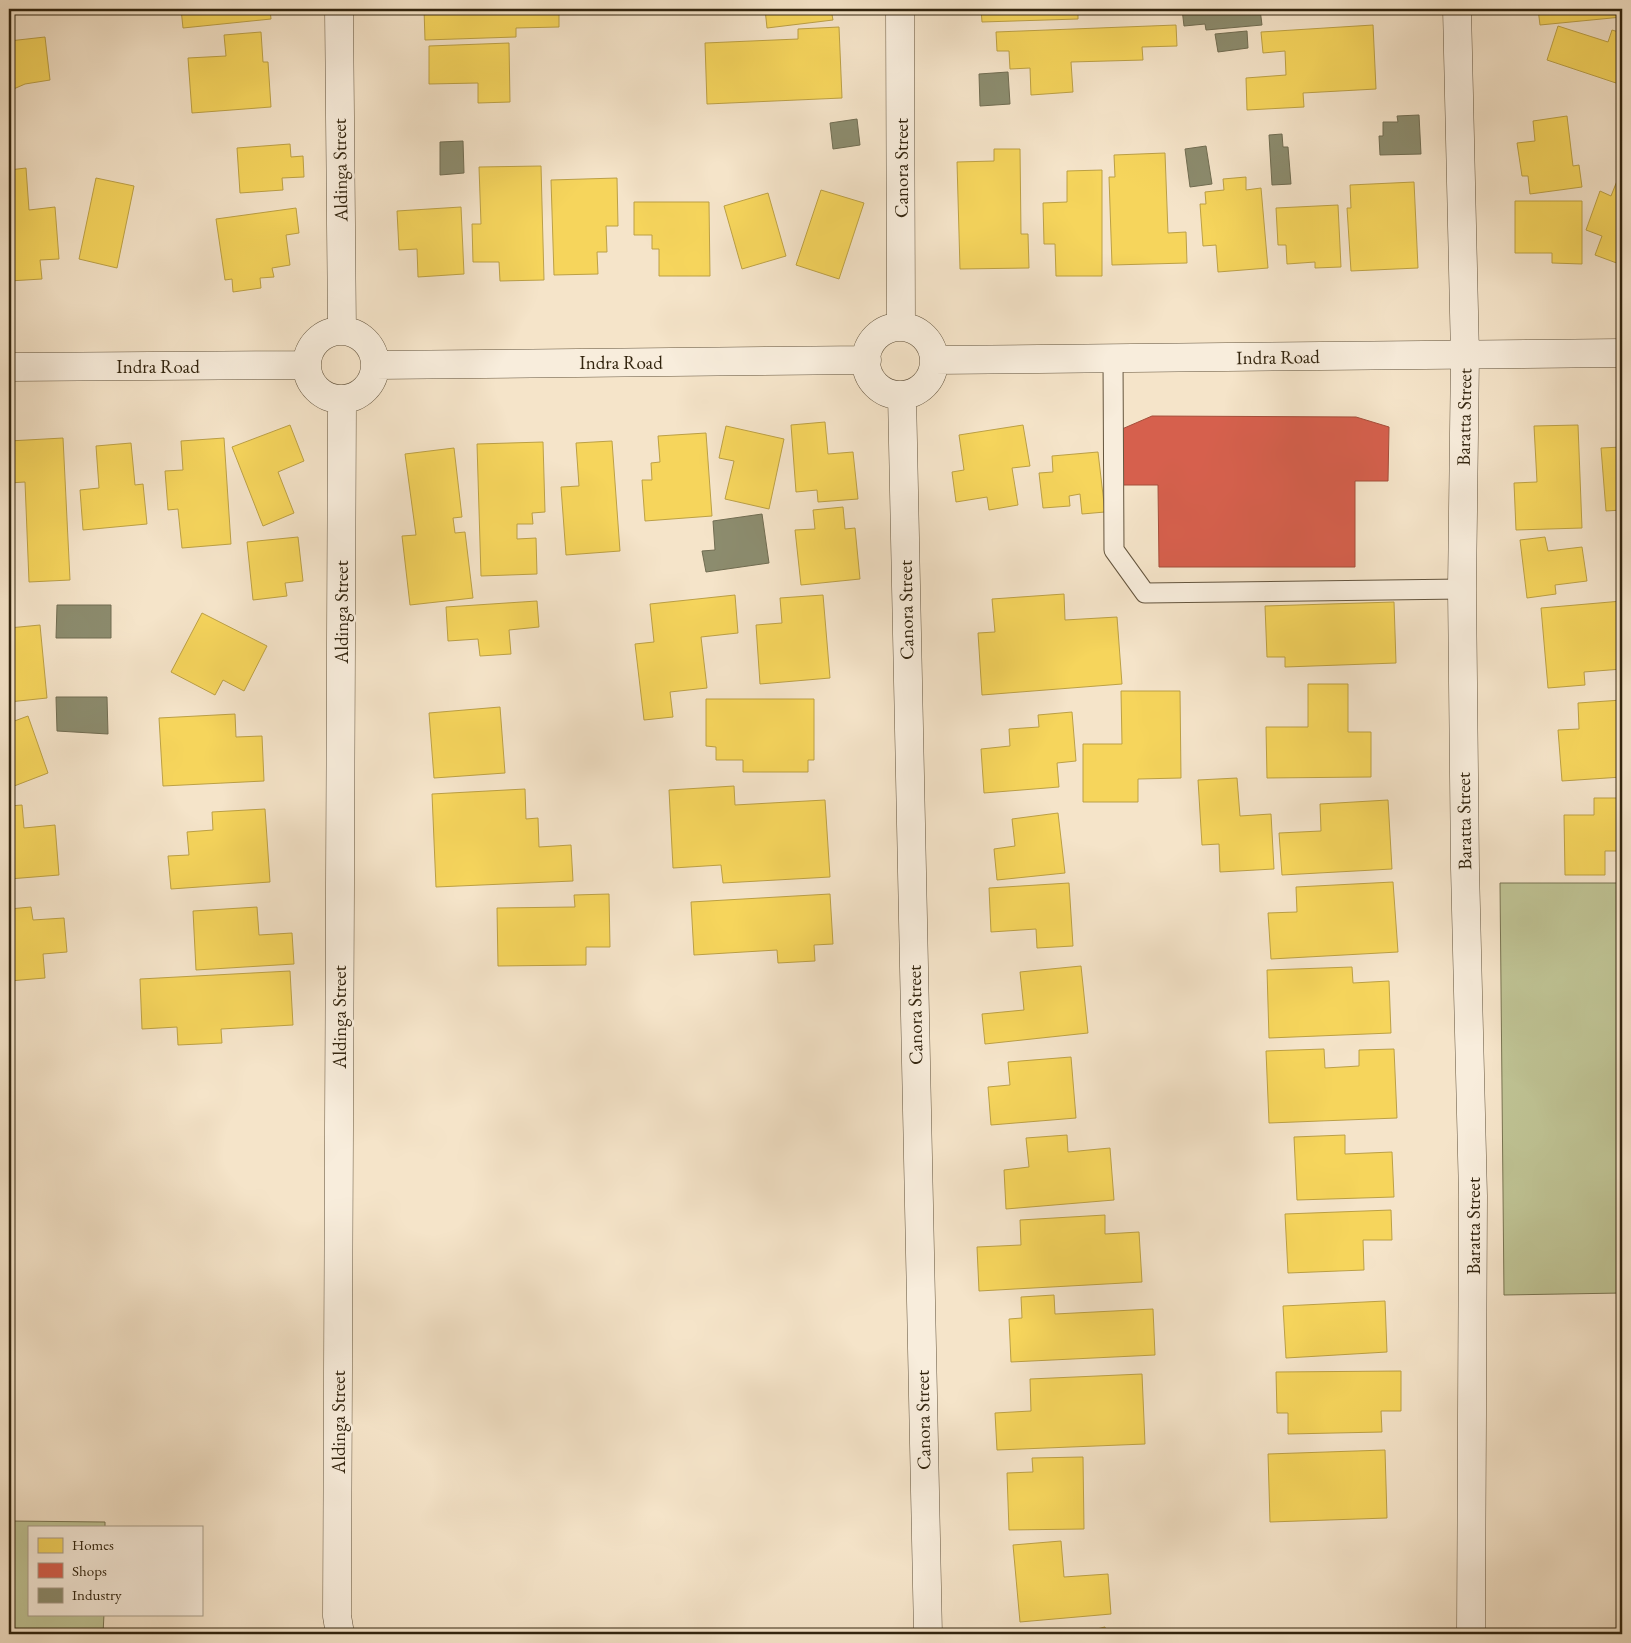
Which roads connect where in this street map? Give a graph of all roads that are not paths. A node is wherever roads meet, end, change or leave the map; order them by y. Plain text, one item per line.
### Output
1 (339, 9) edge
2 (900, 9) edge
3 (1457, 9) edge
4 (901, 327) junction
5 (342, 331) junction
6 (1622, 353) edge
7 (1464, 355) junction
8 (1113, 359) junction
9 (866, 360) junction
10 (934, 360) junction
11 (307, 365) junction
12 (375, 365) junction
13 (9, 367) edge
14 (902, 395) junction
15 (342, 399) junction
16 (1462, 589) junction
17 (340, 1634) edge
18 (928, 1634) edge
19 (1471, 1634) edge

1 - 5 street, Aldinga Street
2 - 4 street, Canora Street
3 - 7 street, Baratta Street
4 - 9 street
4 - 10 street
5 - 11 street
5 - 12 street
6 - 7 street, Indra Road
7 - 8 street, Indra Road
7 - 16 street, Baratta Street
8 - 10 street, Indra Road
8 - 16 lane
9 - 12 street, Indra Road
9 - 14 street
10 - 14 street
11 - 13 street, Indra Road
11 - 15 street
12 - 15 street
14 - 18 street, Canora Street
15 - 17 street, Aldinga Street
16 - 19 street, Baratta Street

